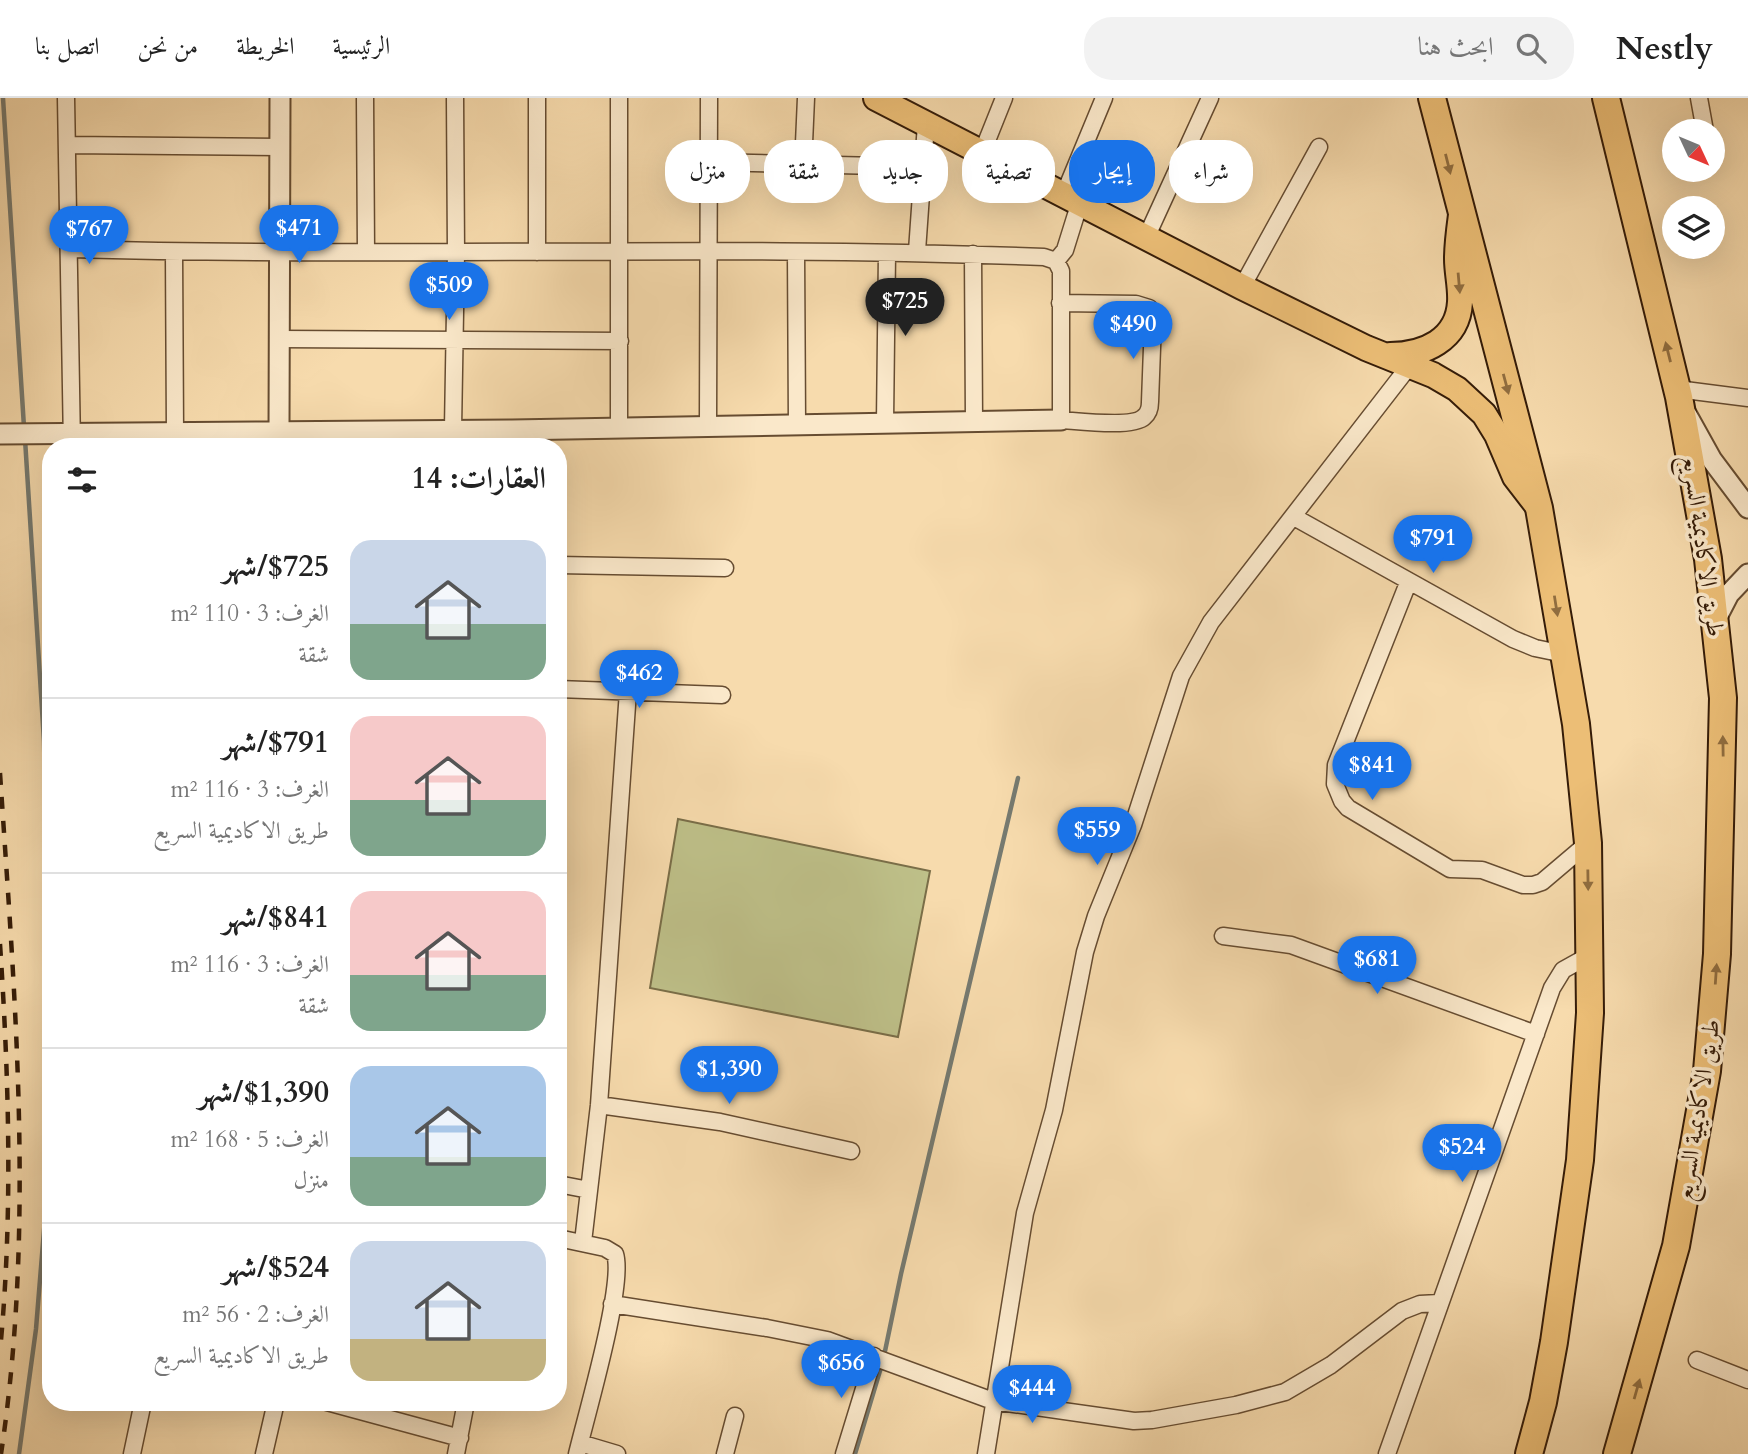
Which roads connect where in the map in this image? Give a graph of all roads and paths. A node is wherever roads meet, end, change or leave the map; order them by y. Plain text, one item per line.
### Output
1 (66, 98) edge
2 (280, 98) edge
3 (365, 98) edge
4 (455, 98) edge
5 (537, 98) edge
6 (619, 98) edge
7 (709, 98) edge
8 (806, 98) edge
9 (876, 98) edge
10 (1004, 98) edge
11 (1104, 98) edge
12 (1210, 98) edge
13 (1432, 98) edge
14 (1606, 98) edge
15 (1699, 98) edge
16 (904, 105) edge
17 (1703, 119) edge
18 (926, 124) junction
19 (709, 140) edge
20 (804, 140) edge
21 (925, 140) edge
22 (987, 140) edge
23 (1091, 140) edge
24 (962, 143) edge
25 (67, 145) junction
26 (280, 147) junction
27 (1319, 147) dead end
28 (709, 203) edge
29 (920, 203) edge
30 (1071, 203) edge
31 (1075, 203) edge
32 (1461, 215) junction
33 (1146, 238) junction
34 (70, 249) junction
35 (279, 251) junction
36 (917, 251) junction
37 (174, 252) junction
38 (366, 252) junction
39 (537, 252) junction
40 (796, 252) junction
41 (456, 253) junction
42 (621, 253) junction
43 (708, 253) junction
44 (887, 253) junction
45 (973, 254) junction
46 (1056, 261) junction
47 (1241, 287) junction
48 (1060, 303) junction
49 (279, 339) junction
50 (454, 341) junction
51 (620, 341) junction
52 (1383, 356) junction
53 (1410, 365) junction
54 (1678, 393) junction
55 (1748, 397) edge
56 (1061, 420) junction
57 (974, 421) junction
58 (886, 422) junction
59 (797, 424) junction
60 (708, 425) junction
61 (619, 426) junction
62 (453, 429) junction
63 (175, 433) junction
64 (6, 434) edge
65 (270, 436) edge
66 (58, 438) edge
67 (72, 438) edge
68 (101, 438) edge
69 (383, 438) edge
70 (512, 438) edge
71 (1539, 508) junction
72 (1748, 508) edge
73 (1294, 517) junction
74 (567, 565) edge
75 (725, 568) dead end
76 (1748, 573) edge
77 (1408, 583) junction
78 (1714, 621) junction
79 (1564, 654) junction
80 (567, 689) edge
81 (628, 691) junction
82 (722, 695) dead end
83 (1588, 843) junction
84 (1223, 936) dead end
85 (1590, 955) junction
86 (1536, 1034) junction
87 (599, 1105) junction
88 (851, 1151) dead end
89 (567, 1186) edge
90 (589, 1190) junction
91 (567, 1239) edge
92 (583, 1242) junction
93 (1438, 1303) junction
94 (612, 1304) junction
95 (874, 1356) junction
96 (1697, 1360) dead end
97 (1748, 1380) edge
98 (993, 1401) junction
99 (141, 1411) edge
100 (274, 1411) edge
101 (360, 1411) edge
102 (464, 1411) edge
103 (735, 1416) dead end
104 (460, 1438) junction
105 (578, 1448) edge
106 (132, 1454) edge
107 (264, 1454) edge
108 (456, 1454) edge
109 (617, 1454) edge
110 (724, 1454) edge
111 (844, 1454) edge
112 (986, 1454) edge
113 (1387, 1454) edge
114 (1529, 1454) edge
115 (1617, 1454) edge

1 - 25 street
2 - 26 street
3 - 38 street
4 - 41 street
5 - 39 street
6 - 42 street
7 - 19 street
8 - 20 street
9 - 16 main road
10 - 22 street
11 - 23 street
12 - 33 street
13 -> 32 highway
54 -> 14 highway, طريق الاكاديمية السريع
15 - 17 street
16 - 18 main road
18 - 21 street
18 - 24 main road
25 - 26 street
25 - 34 street
26 - 35 street
27 - 47 street
28 - 43 street
29 - 36 street
30 - 46 street
31 - 33 main road
32 -> 52 main road
32 -> 71 highway
33 - 47 main road
34 - 37 street
34 - 67 street
35 - 37 street
35 - 38 street
35 - 49 street
36 - 44 street
36 - 45 street
37 - 63 street
38 - 41 street
39 - 41 street
39 - 42 street
40 - 43 street
40 - 44 street
40 - 59 street
41 - 50 street
42 - 43 street
42 - 51 street
43 - 60 street
44 - 58 street
45 - 46 street
45 - 57 street
46 - 48 street
47 - 52 main road
48 - 56 street
48 - 56 street
49 - 50 street
49 - 65 street
50 - 51 street
50 - 62 street
51 - 61 street
52 - 53 main road
53 - 71 main road
53 - 73 street
54 - 55 street
54 - 72 street
54 - 78 highway, طريق الاكاديمية السريع
56 - 57 street
57 - 58 street
58 - 59 street
59 - 60 street
60 - 61 street
61 - 70 street
62 - 69 street
62 - 70 street
63 - 65 street
63 - 68 street
64 - 66 street
65 - 69 street
71 -> 79 highway
73 - 77 street
73 - 98 street
74 - 75 street
76 - 78 street
77 - 79 street
77 - 83 street
115 -> 78 highway, طريق الاكاديمية السريع
79 - 83 highway
80 - 81 street
81 - 82 street
81 - 87 street
83 -> 85 highway
84 - 86 street
85 - 86 street
85 - 114 highway
86 - 93 street
87 - 88 street
87 - 90 street
89 - 90 street
90 - 92 street
91 - 92 street
92 - 94 street
93 - 98 street
93 - 113 street
94 - 95 street
94 - 105 street
95 - 98 street
95 - 111 street
96 - 97 street
98 - 112 street
99 - 106 street
100 - 107 street
101 - 104 street
102 - 104 street
103 - 110 street
104 - 108 street
105 - 109 street

